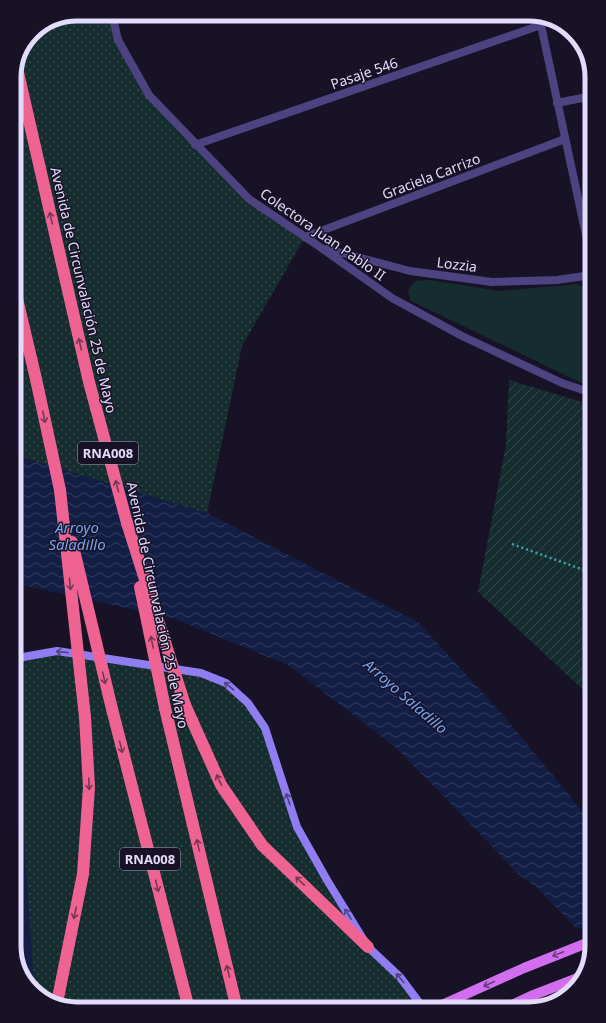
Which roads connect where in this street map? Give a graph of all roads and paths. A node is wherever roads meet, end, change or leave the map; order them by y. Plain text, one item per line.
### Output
1 (114, 21) edge
2 (541, 25) joint
3 (21, 85) edge
4 (585, 97) edge
5 (557, 103) junction
6 (565, 139) junction
7 (195, 145) junction
8 (585, 231) edge
9 (305, 237) junction
10 (320, 247) junction
11 (585, 276) edge
12 (21, 316) edge
13 (585, 391) edge
14 (60, 490) junction
15 (127, 523) junction
16 (512, 544) dead end
17 (585, 570) edge
18 (21, 658) edge
19 (585, 944) edge
20 (368, 947) junction
21 (573, 980) edge
22 (58, 999) edge
23 (187, 1002) edge
24 (235, 1002) edge
25 (419, 1002) edge
26 (449, 1002) edge
27 (518, 1002) edge

1 - 7 street, Colectora Juan Pablo II
2 - 5 street
2 - 7 street, Pasaje 546
15 -> 3 highway, Avenida de Circunvalación 25 de Mayo / RNA008
4 - 5 street
5 - 6 street
6 - 8 street
6 - 9 street, Graciela Carrizo
7 - 9 street, Colectora Juan Pablo II
9 - 10 street, Colectora Juan Pablo II
10 - 11 street, Lozzia
10 - 13 street, Colectora Juan Pablo II
12 -> 14 highway, RNA008
14 -> 22 highway, RNA008, bridge
14 -> 23 highway, RNA008, bridge
20 -> 15 highway, bridge
24 -> 15 highway, Avenida de Circunvalación 25 de Mayo / RNA008, bridge
16 - 17 path
20 -> 18 main road
19 -> 26 main road
25 -> 20 main road
21 - 27 main road

